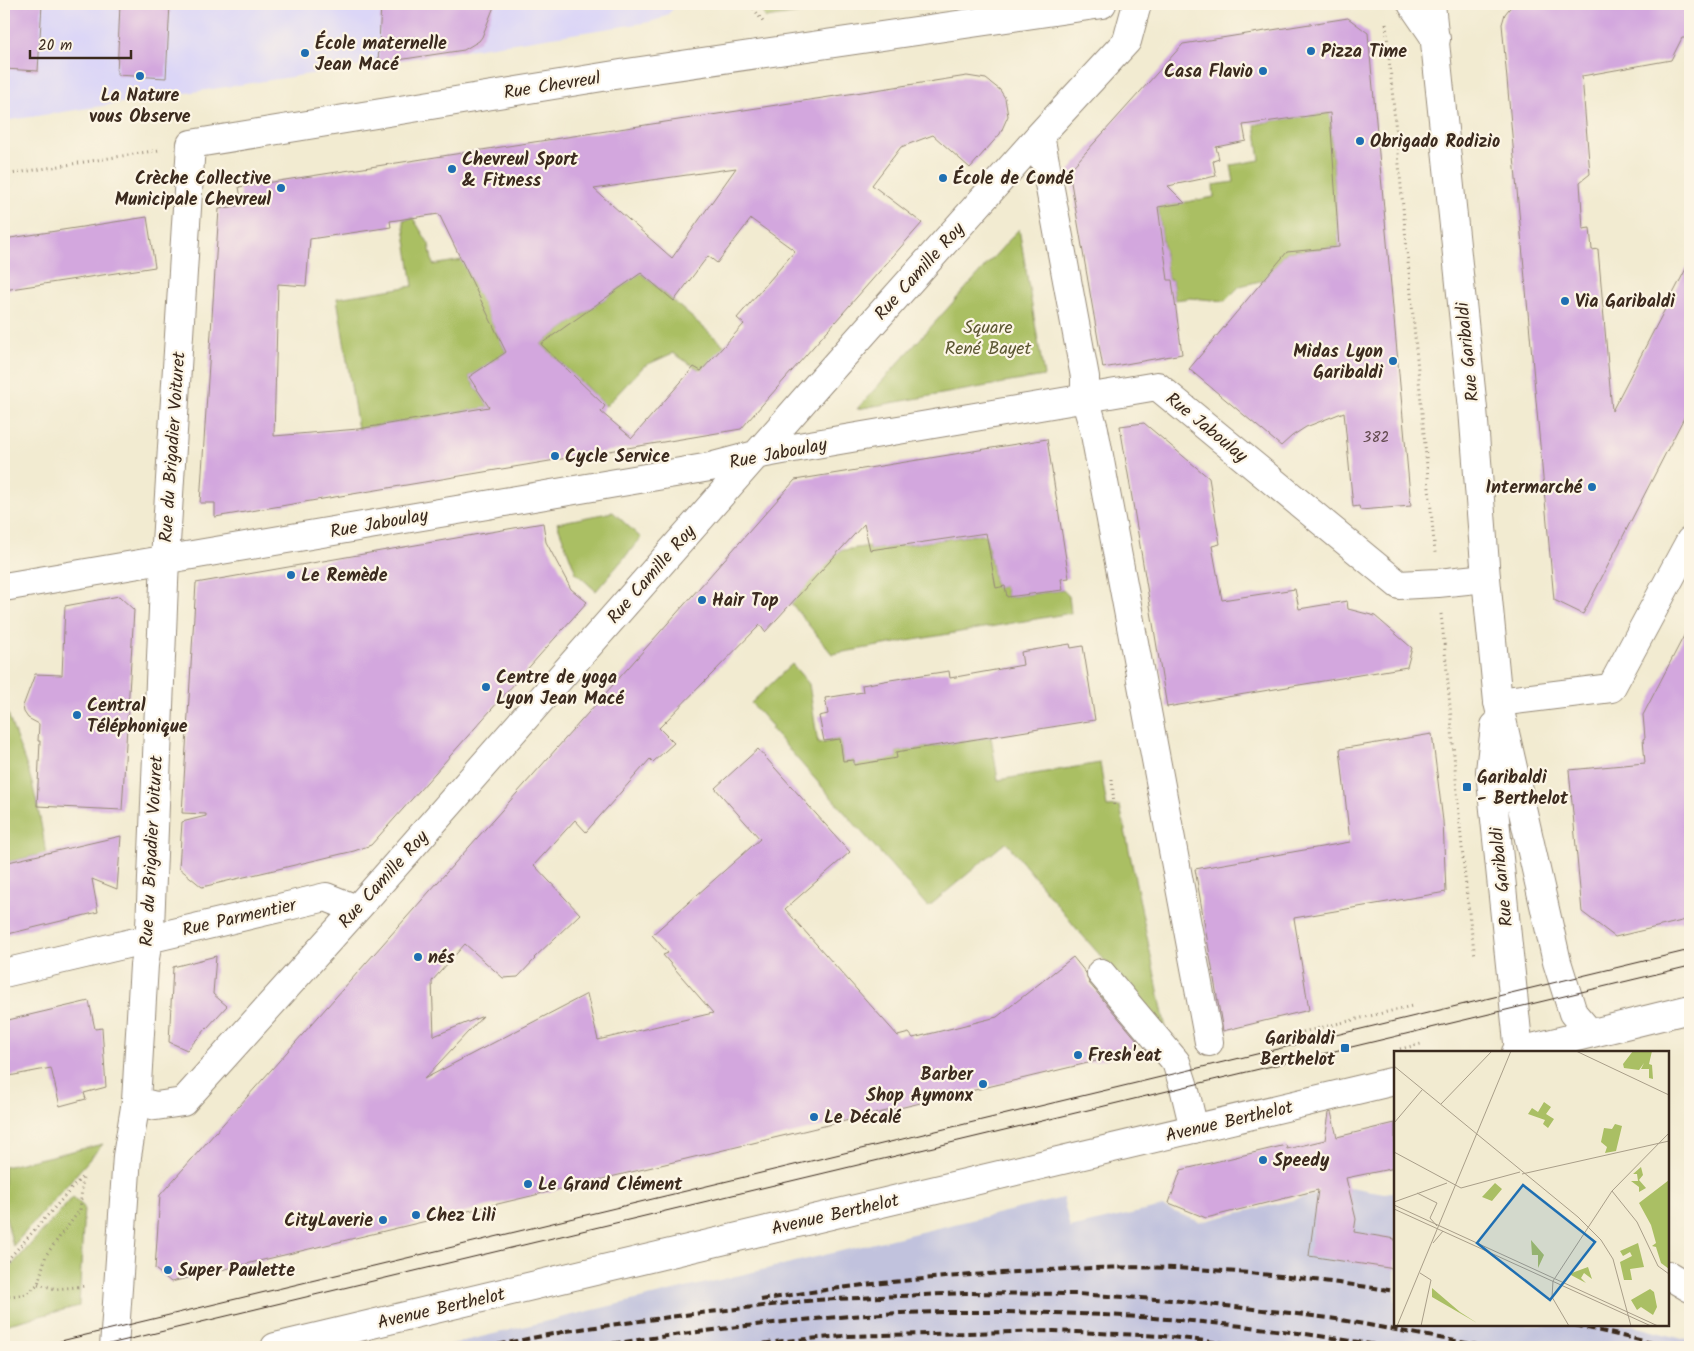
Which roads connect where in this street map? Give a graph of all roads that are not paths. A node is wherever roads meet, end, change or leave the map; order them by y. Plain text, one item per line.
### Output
1 (1102, 4) edge
2 (1137, 4) edge
3 (1412, 4) edge
4 (1431, 4) edge
5 (1436, 39) junction
6 (1040, 135) junction
7 (191, 144) joint
8 (1086, 398) junction
9 (755, 455) junction
10 (1690, 541) edge
11 (164, 559) junction
12 (1486, 578) junction
13 (4, 587) edge
14 (1498, 702) junction
15 (356, 909) junction
16 (148, 938) junction
17 (4, 973) edge
18 (1101, 973) dead end
19 (1690, 1009) edge
20 (1590, 1033) junction
21 (1208, 1042) dead end
22 (1518, 1051) edge
23 (1522, 1051) edge
24 (1394, 1081) edge
25 (136, 1101) junction
26 (1194, 1129) junction
27 (1669, 1276) edge
28 (1690, 1288) edge
29 (114, 1347) edge
30 (275, 1347) edge

1 - 7 street, Rue Chevreul
2 - 6 street, Rue Camille Roy
3 - 5 street
4 - 5 street, Rue Garibaldi
5 - 12 street, Rue Garibaldi
6 - 8 street
6 - 9 street, Rue Camille Roy
7 - 11 street, Rue du Brigadier Voituret
8 - 9 street, Rue Jaboulay
8 - 12 street, Rue Jaboulay
8 - 21 street
9 - 11 street, Rue Jaboulay
9 - 15 street, Rue Camille Roy
10 - 14 street
11 - 13 street, Rue Jaboulay
11 - 16 street, Rue du Brigadier Voituret
12 - 14 street, Rue Garibaldi
14 - 20 street, Rue Garibaldi
14 - 22 street, Rue Garibaldi
15 - 16 street, Rue Parmentier
15 - 25 street, Rue Camille Roy
16 - 17 street, Rue Parmentier
16 - 25 street, Rue du Brigadier Voituret
18 - 26 street
19 - 20 street
20 - 23 street
24 - 26 street, Avenue Berthelot
25 - 29 street, Rue du Brigadier Voituret
26 - 30 street, Avenue Berthelot
27 - 28 street

